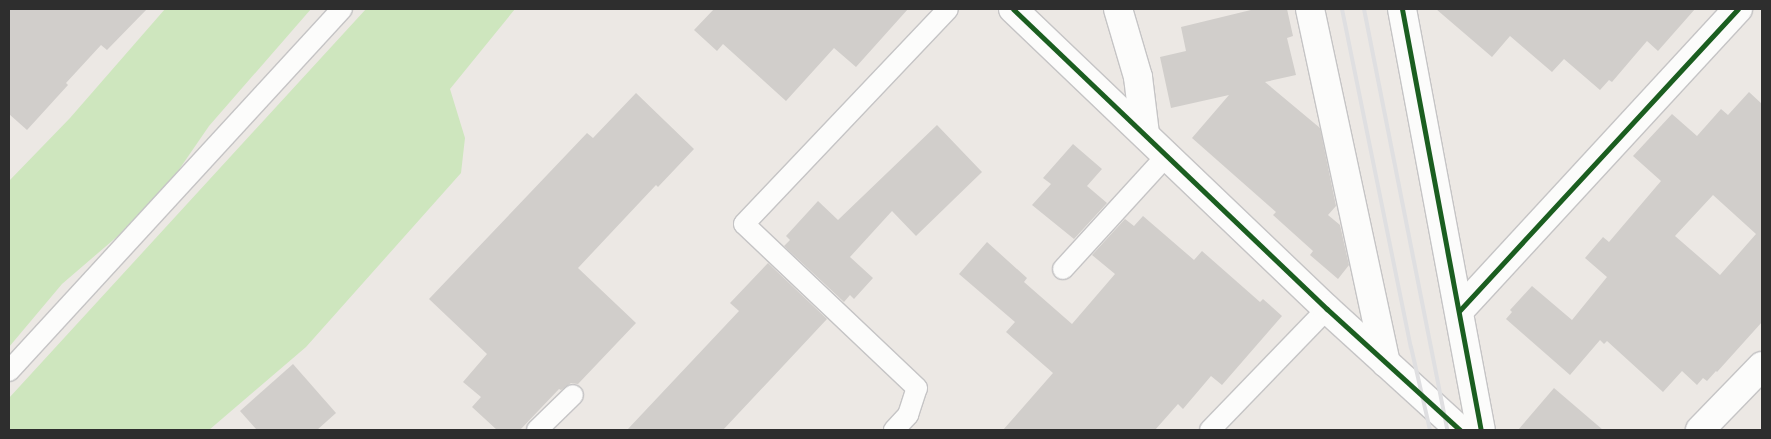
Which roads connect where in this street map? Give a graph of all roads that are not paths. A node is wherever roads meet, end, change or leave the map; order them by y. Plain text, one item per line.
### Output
1 (342, 9) edge
2 (948, 9) edge
3 (1013, 9) edge
4 (1118, 9) edge
5 (1310, 9) edge
6 (1402, 9) edge
7 (1738, 9) edge
8 (1145, 134) junction
9 (1167, 155) junction
10 (1063, 269) dead end
11 (1327, 309) junction
12 (1460, 310) junction
13 (1386, 363) junction
14 (1762, 366) edge
15 (9, 371) edge
16 (573, 395) dead end
17 (537, 430) edge
18 (894, 430) edge
19 (1210, 430) edge
20 (1460, 430) edge
21 (1481, 430) edge
22 (1700, 430) edge

1 - 15 lane
2 - 18 lane
3 - 8 street
4 - 8 street
5 - 13 street
6 - 12 street
7 - 12 street
8 - 9 street
9 - 10 lane
9 - 11 street
11 - 13 street
11 - 19 lane
12 - 21 street
13 - 20 street
14 - 22 street
16 - 17 lane

